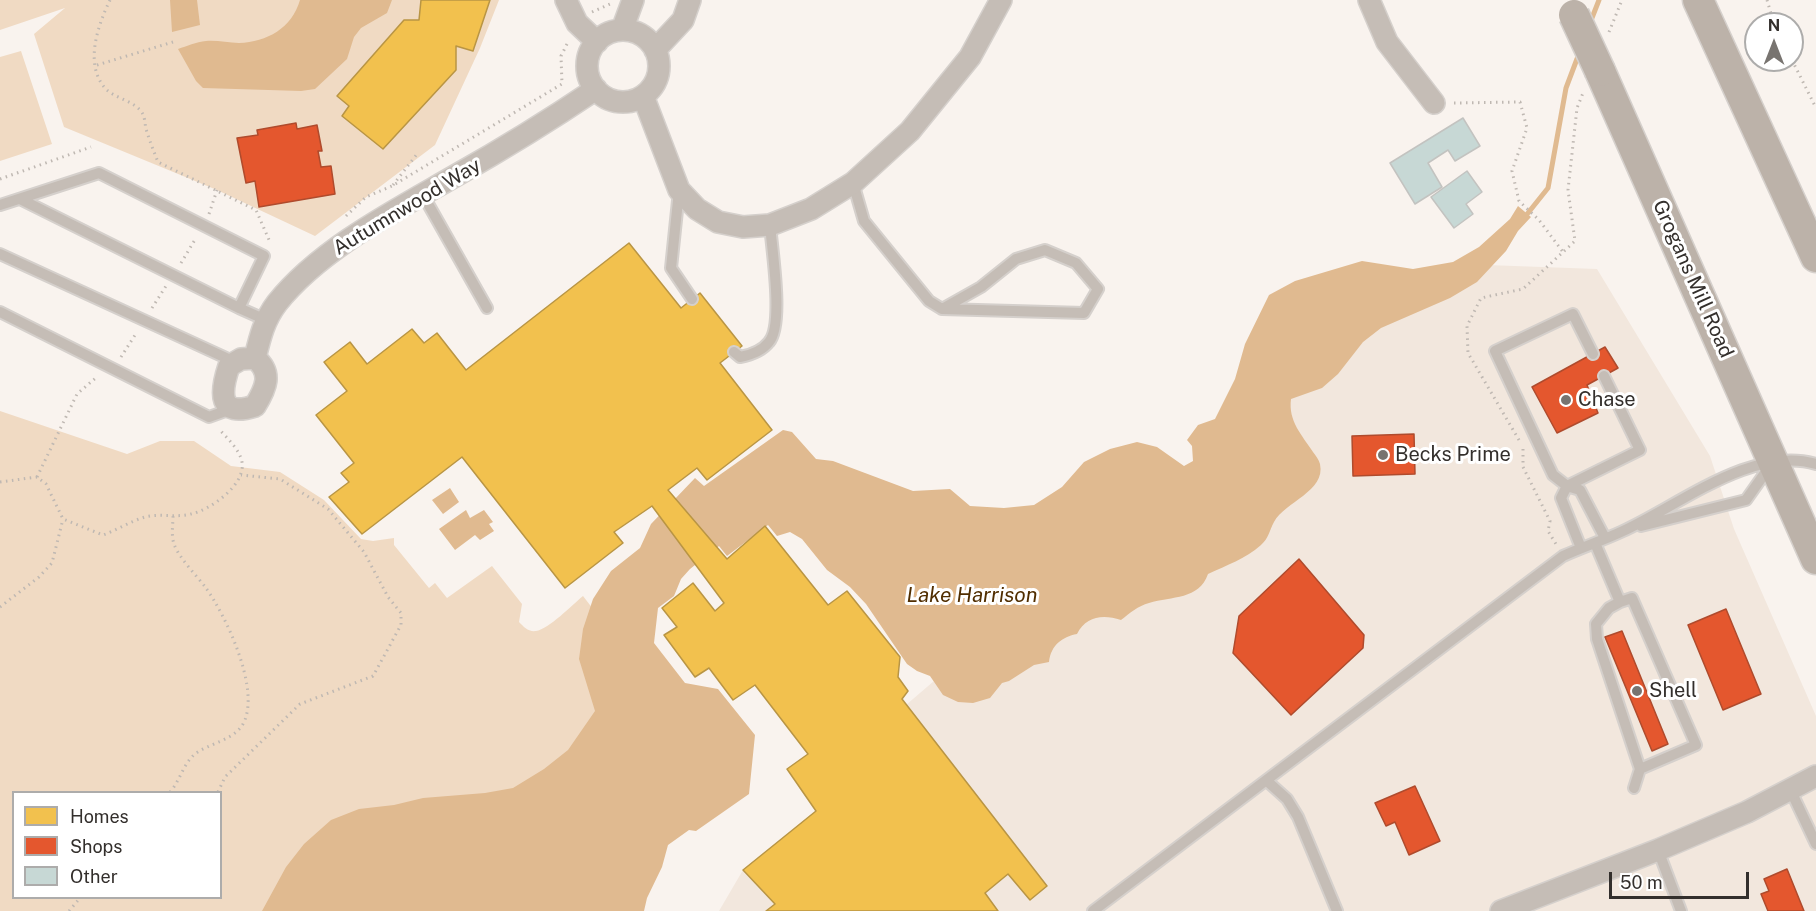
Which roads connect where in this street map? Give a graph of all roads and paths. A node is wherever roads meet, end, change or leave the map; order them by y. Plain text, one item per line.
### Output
1 (110, 0) edge
2 (566, 0) edge
3 (612, 0) edge
4 (633, 0) edge
5 (690, 0) edge
6 (1001, 0) edge
7 (1369, 0) edge
8 (1622, 0) edge
9 (1698, 0) edge
10 (1571, 7) edge
11 (577, 23) junction
12 (622, 30) junction
13 (1608, 33) dead end
14 (173, 42) dead end
15 (597, 42) junction
16 (656, 50) junction
17 (96, 65) junction
18 (1798, 72) edge
19 (1593, 79) junction
20 (596, 89) junction
21 (643, 96) junction
22 (1434, 103) joint
23 (1816, 108) edge
24 (91, 147) dead end
25 (417, 154) dead end
26 (0, 179) edge
27 (853, 183) junction
28 (392, 186) junction
29 (217, 190) junction
30 (679, 190) junction
31 (423, 195) junction
32 (20, 199) junction
33 (0, 205) edge
34 (339, 222) dead end
35 (205, 225) junction
36 (770, 225) junction
37 (271, 244) dead end
38 (1563, 252) junction
39 (0, 254) edge
40 (1816, 256) edge
41 (172, 277) junction
42 (692, 299) dead end
43 (239, 308) junction
44 (487, 308) dead end
45 (942, 309) junction
46 (0, 312) edge
47 (145, 319) junction
48 (266, 320) junction
49 (734, 352) dead end
50 (1593, 354) dead end
51 (245, 360) junction
52 (108, 367) junction
53 (1604, 376) dead end
54 (231, 409) junction
55 (209, 417) junction
56 (1773, 461) junction
57 (1816, 464) edge
58 (241, 475) junction
59 (37, 477) junction
60 (0, 482) edge
61 (1567, 486) junction
62 (173, 516) junction
63 (63, 519) junction
64 (1624, 531) junction
65 (1600, 541) junction
66 (1581, 548) junction
67 (1563, 556) junction
68 (1816, 559) edge
69 (1620, 602) junction
70 (0, 607) edge
71 (1640, 769) junction
72 (1816, 776) edge
73 (1267, 781) junction
74 (1634, 788) dead end
75 (1790, 789) junction
76 (171, 791) edge
77 (218, 791) edge
78 (1816, 844) edge
79 (1658, 850) junction
80 (78, 899) edge
81 (69, 911) edge
82 (1093, 911) edge
83 (1337, 911) edge
84 (1501, 911) edge
85 (1681, 911) edge

1 - 17 path
2 - 11 street
3 - 11 path
4 - 12 street
5 - 16 street
6 - 27 street
7 - 22 street
8 - 13 path
9 - 40 main road
10 - 19 main road, Grogans Mill Road, bridge
11 - 15 street
11 - 28 path
12 - 15 street
12 - 16 street
14 - 17 path
15 - 20 street
16 - 21 street
17 - 29 path
18 - 23 path
19 - 38 path
19 - 56 main road, Grogans Mill Road
20 - 21 street
20 - 31 street, Autumnwood Way
21 - 30 street
22 - 38 path
24 - 26 path
25 - 28 path
27 - 36 street
27 - 45 lane
28 - 34 path
29 - 35 path
29 - 37 path
30 - 36 street
30 - 42 lane
31 - 44 lane
31 - 48 street, Autumnwood Way
32 - 33 lane
32 - 35 lane
32 - 41 lane
35 - 41 path
35 - 43 lane
36 - 49 lane
38 - 67 path
39 - 47 lane
41 - 43 lane
41 - 47 path
43 - 48 lane
45 - 45 lane
46 - 52 lane
47 - 51 lane
47 - 52 path
48 - 51 street, Autumnwood Way
50 - 61 lane
51 - 54 street, Autumnwood Way
51 - 54 street
52 - 55 lane
52 - 59 path
53 - 61 lane
54 - 55 lane
55 - 58 path
56 - 57 lane
56 - 64 lane
56 - 64 lane
56 - 68 main road, Grogans Mill Road
58 - 62 path
58 - 77 path
59 - 60 path
59 - 63 path
61 - 65 lane
61 - 66 lane
62 - 63 path
62 - 76 path
63 - 70 path
64 - 65 lane
65 - 66 lane
65 - 69 lane
66 - 67 lane
67 - 73 lane
69 - 71 lane
69 - 71 lane
71 - 74 lane
72 - 75 street
73 - 82 lane
73 - 83 lane
75 - 78 lane
75 - 79 street
79 - 84 street
79 - 85 lane
80 - 81 path

